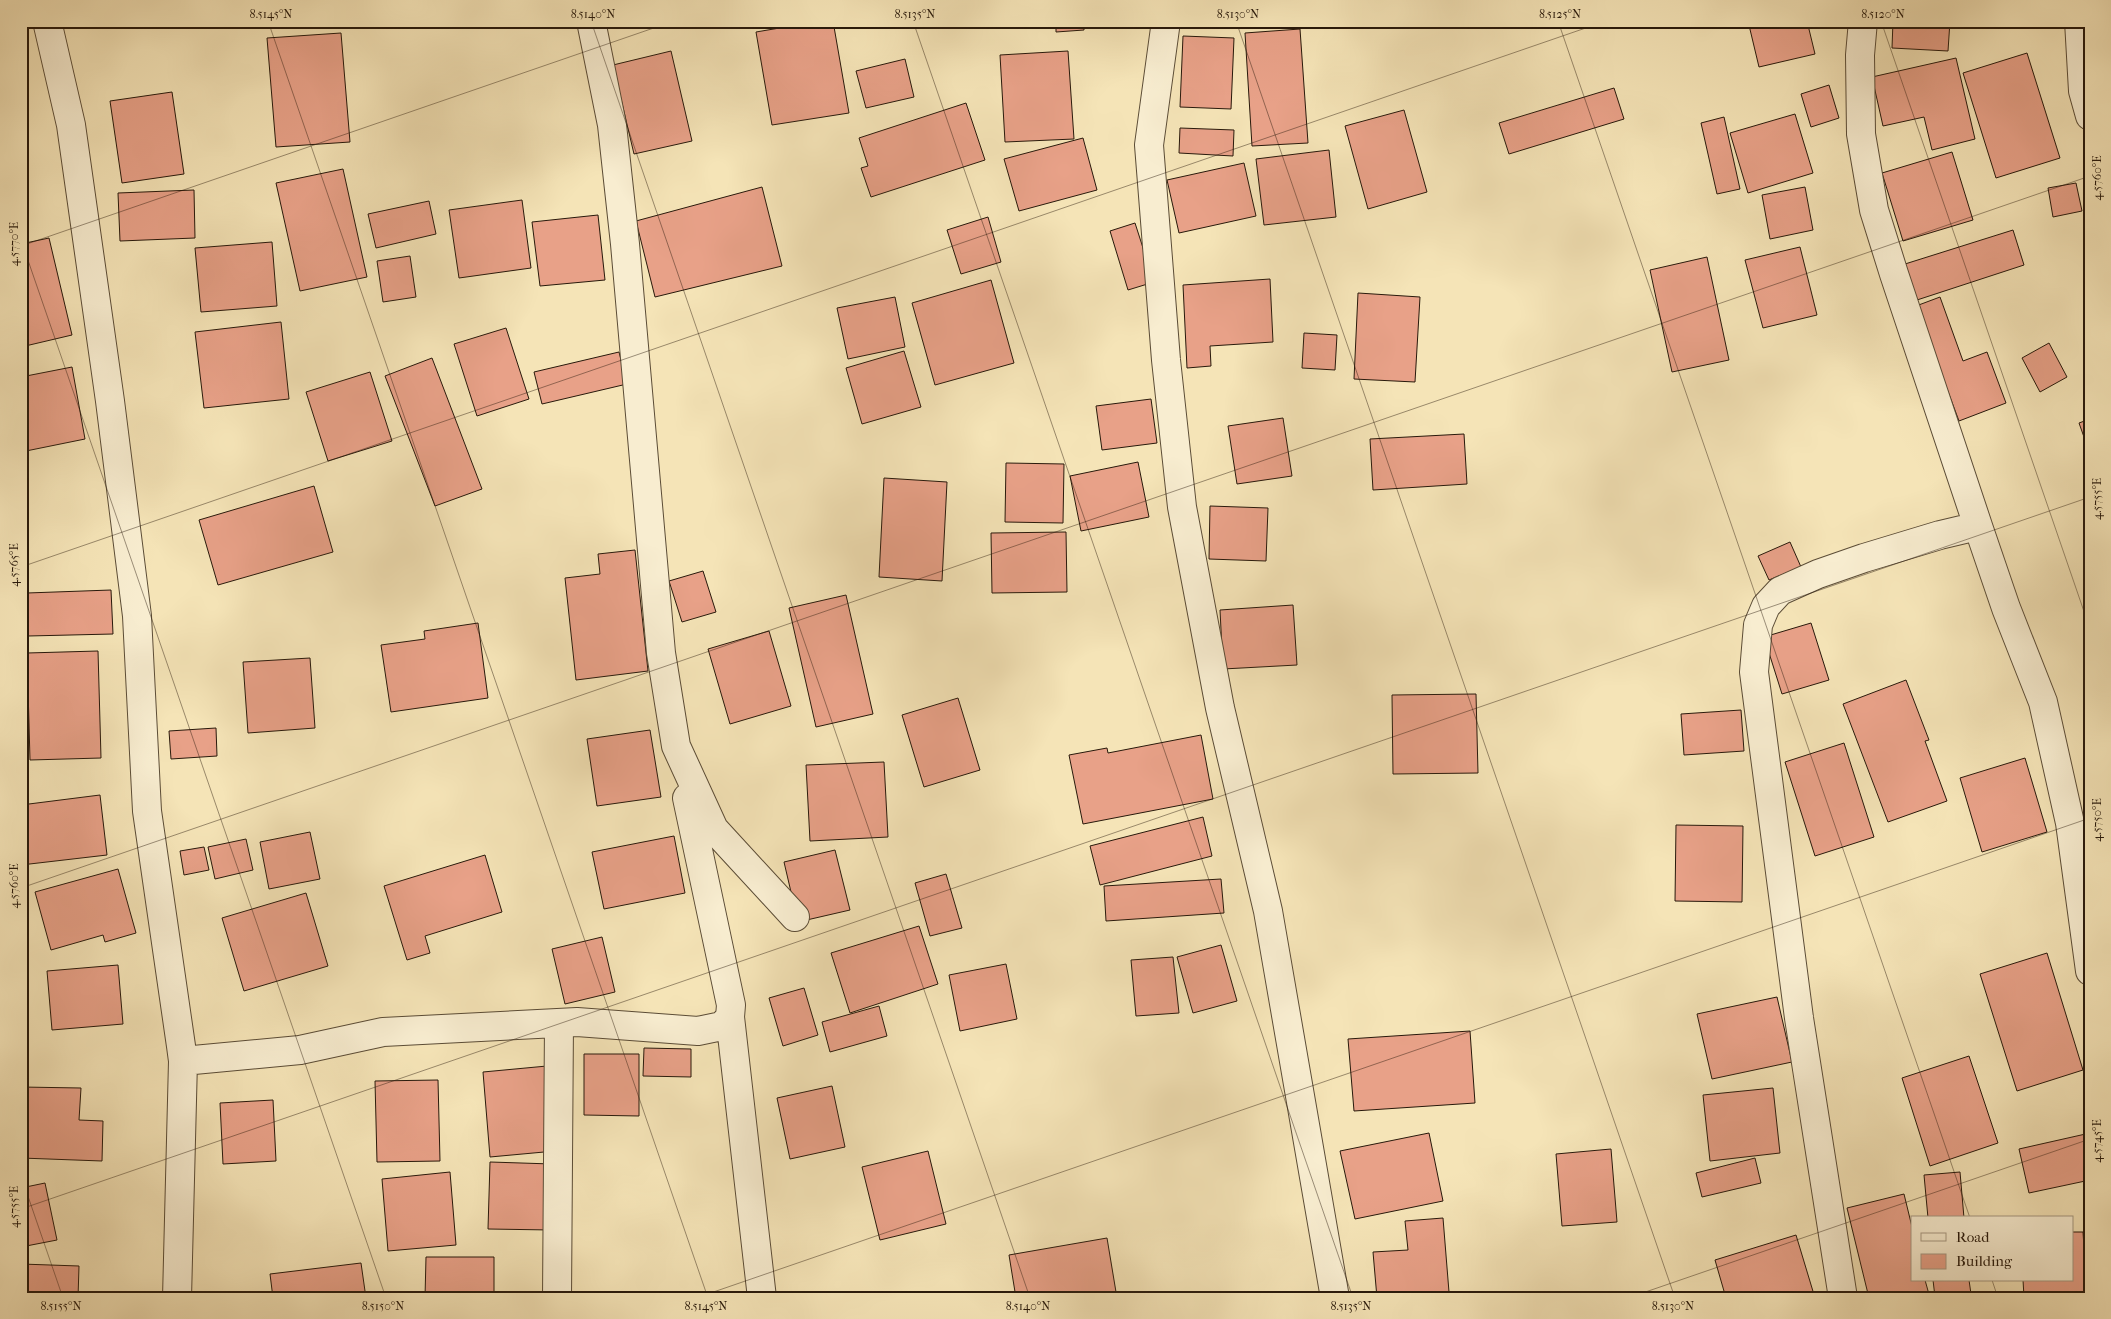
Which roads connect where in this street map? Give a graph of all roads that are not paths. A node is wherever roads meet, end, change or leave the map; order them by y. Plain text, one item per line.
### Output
1 (47, 21) edge
2 (591, 21) edge
3 (1165, 21) edge
4 (1863, 21) edge
5 (2079, 21) edge
6 (2090, 116) edge
7 (1978, 526) junction
8 (676, 746) junction
9 (795, 917) dead end
10 (2090, 971) edge
11 (730, 1017) junction
12 (559, 1023) junction
13 (183, 1061) junction
14 (177, 1298) edge
15 (557, 1298) edge
16 (762, 1298) edge
17 (1335, 1298) edge
18 (1843, 1298) edge

1 - 13 street
2 - 8 street
3 - 17 street
4 - 7 street
5 - 6 street
7 - 10 street
7 - 18 street
8 - 9 street
8 - 11 street
11 - 12 street
11 - 16 street
12 - 13 street
12 - 15 street
13 - 14 street

